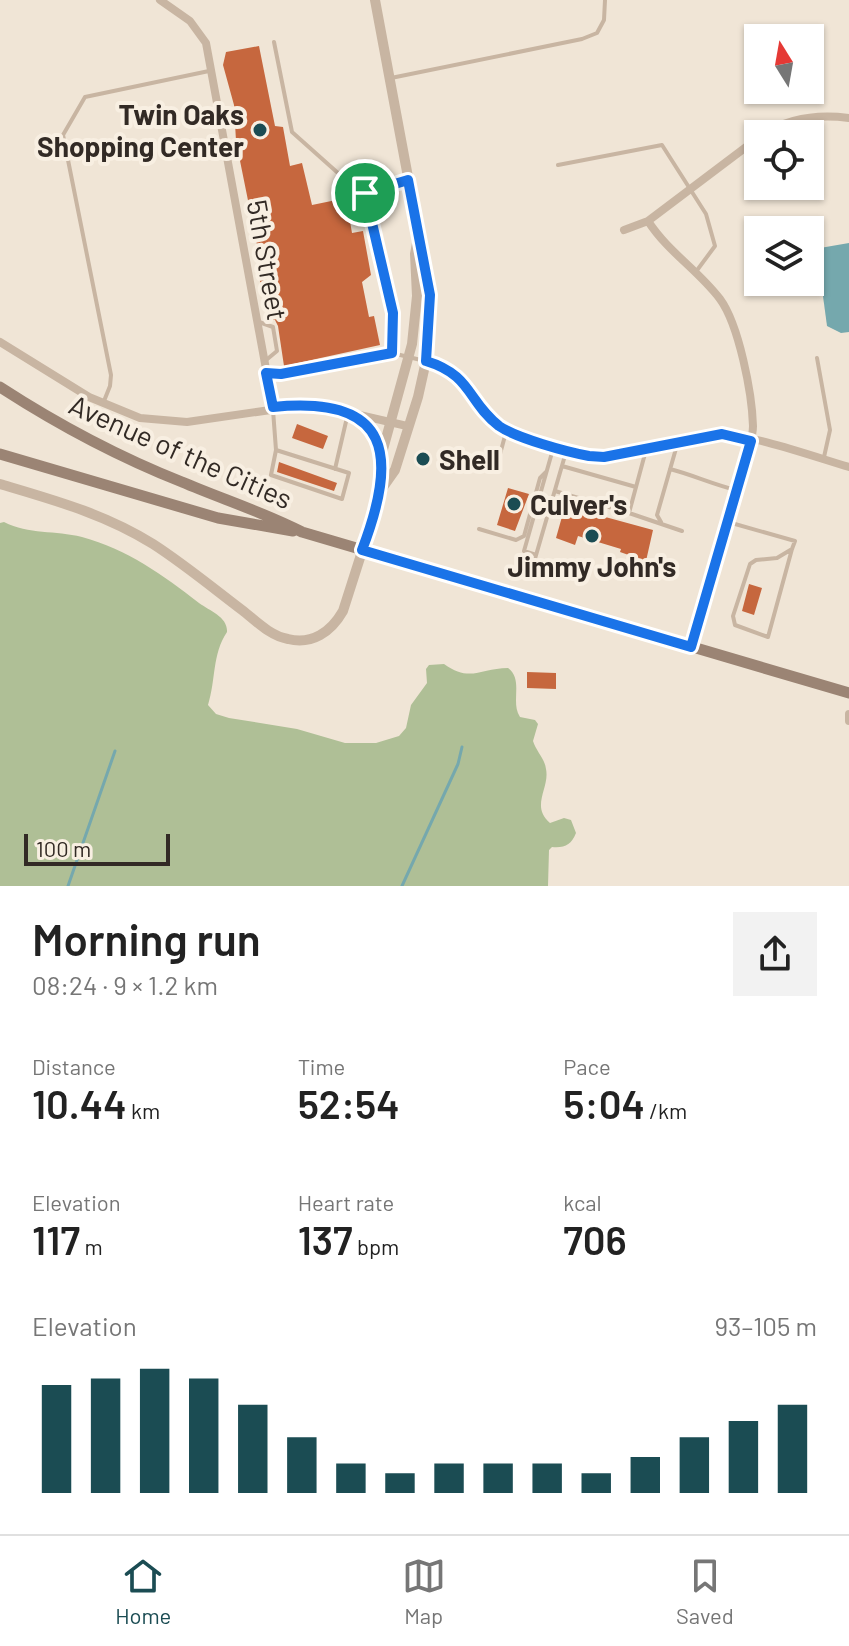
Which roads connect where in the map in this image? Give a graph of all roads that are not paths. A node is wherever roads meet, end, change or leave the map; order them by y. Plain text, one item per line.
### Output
1 (160, 0) edge
2 (375, 0) edge
3 (605, 0) edge
4 (274, 42) dead end
5 (212, 71) junction
6 (389, 78) junction
7 (849, 118) edge
8 (797, 120) edge
9 (744, 149) edge
10 (558, 165) dead end
11 (408, 180) junction
12 (690, 190) junction
13 (365, 193) junction
14 (648, 221) junction
15 (624, 230) dead end
16 (418, 238) junction
17 (695, 273) junction
18 (257, 321) junction
19 (0, 342) edge
20 (392, 353) junction
21 (409, 357) junction
22 (817, 358) dead end
23 (426, 361) junction
24 (264, 362) junction
25 (266, 373) junction
26 (0, 387) edge
27 (103, 403) junction
28 (273, 407) junction
29 (348, 411) junction
30 (391, 422) junction
31 (407, 426) junction
32 (507, 430) junction
33 (751, 441) junction
34 (678, 443) junction
35 (554, 447) junction
36 (647, 447) junction
37 (276, 450) junction
38 (567, 451) junction
39 (0, 453) edge
40 (382, 453) junction
41 (499, 458) dead end
42 (823, 459) junction
43 (562, 466) junction
44 (849, 467) edge
45 (335, 469) junction
46 (670, 469) junction
47 (547, 470) junction
48 (0, 484) edge
49 (636, 487) junction
50 (382, 489) junction
51 (738, 490) junction
52 (555, 491) junction
53 (629, 513) junction
54 (661, 522) junction
55 (728, 522) junction
56 (479, 529) dead end
57 (682, 531) dead end
58 (302, 532) junction
59 (792, 549) junction
60 (362, 550) junction
61 (537, 555) junction
62 (396, 560) junction
63 (532, 569) dead end
64 (549, 605) dead end
65 (691, 647) junction
66 (849, 693) edge
67 (849, 714) edge
68 (849, 721) edge

1 - 5 street, 5th Street
2 - 6 street
3 - 6 lane
4 - 13 lane
5 - 18 street, 5th Street
5 - 27 lane
6 - 11 street
7 - 8 street
9 - 12 street
10 - 12 lane
11 - 13 lane
11 - 16 street
12 - 14 street
12 - 17 lane
13 - 20 lane
14 - 15 street
14 - 17 street
16 - 21 street
16 - 23 street
17 - 33 street
18 - 24 street, 5th Street
18 - 24 lane
19 - 27 street
20 - 21 lane
20 - 25 lane
21 - 23 lane
21 - 30 street
22 - 42 lane
23 - 31 street
23 - 32 street
24 - 25 street, 5th Street
25 - 28 street, 5th Street
26 - 58 main road, Avenue of the Cities
27 - 28 street
28 - 29 street
28 - 37 lane
29 - 30 street
29 - 40 street
29 - 45 lane
30 - 31 street
30 - 40 street
31 - 50 street
32 - 35 street
32 - 41 lane
33 - 34 street
33 - 42 street
33 - 51 street
34 - 36 street
34 - 46 lane
35 - 38 street
35 - 47 lane
36 - 38 street
36 - 49 lane
37 - 45 lane
37 - 45 lane
38 - 43 lane
39 - 58 main road, Avenue of the Cities
40 - 50 street
42 - 44 street
43 - 49 lane
43 - 52 lane
46 - 51 lane
46 - 54 lane
47 - 56 lane
47 - 61 lane
48 - 60 street
49 - 53 lane
50 - 60 street
51 - 55 street
52 - 53 lane
52 - 61 lane
53 - 54 lane
54 - 57 lane
55 - 59 lane
55 - 65 street
58 - 60 main road, Avenue of the Cities
59 - 59 lane
60 - 62 main road, Avenue of the Cities
61 - 63 lane
62 - 64 main road, Avenue of the Cities
62 - 65 main road, Avenue of the Cities
65 - 66 main road, Avenue of the Cities
67 - 68 street

